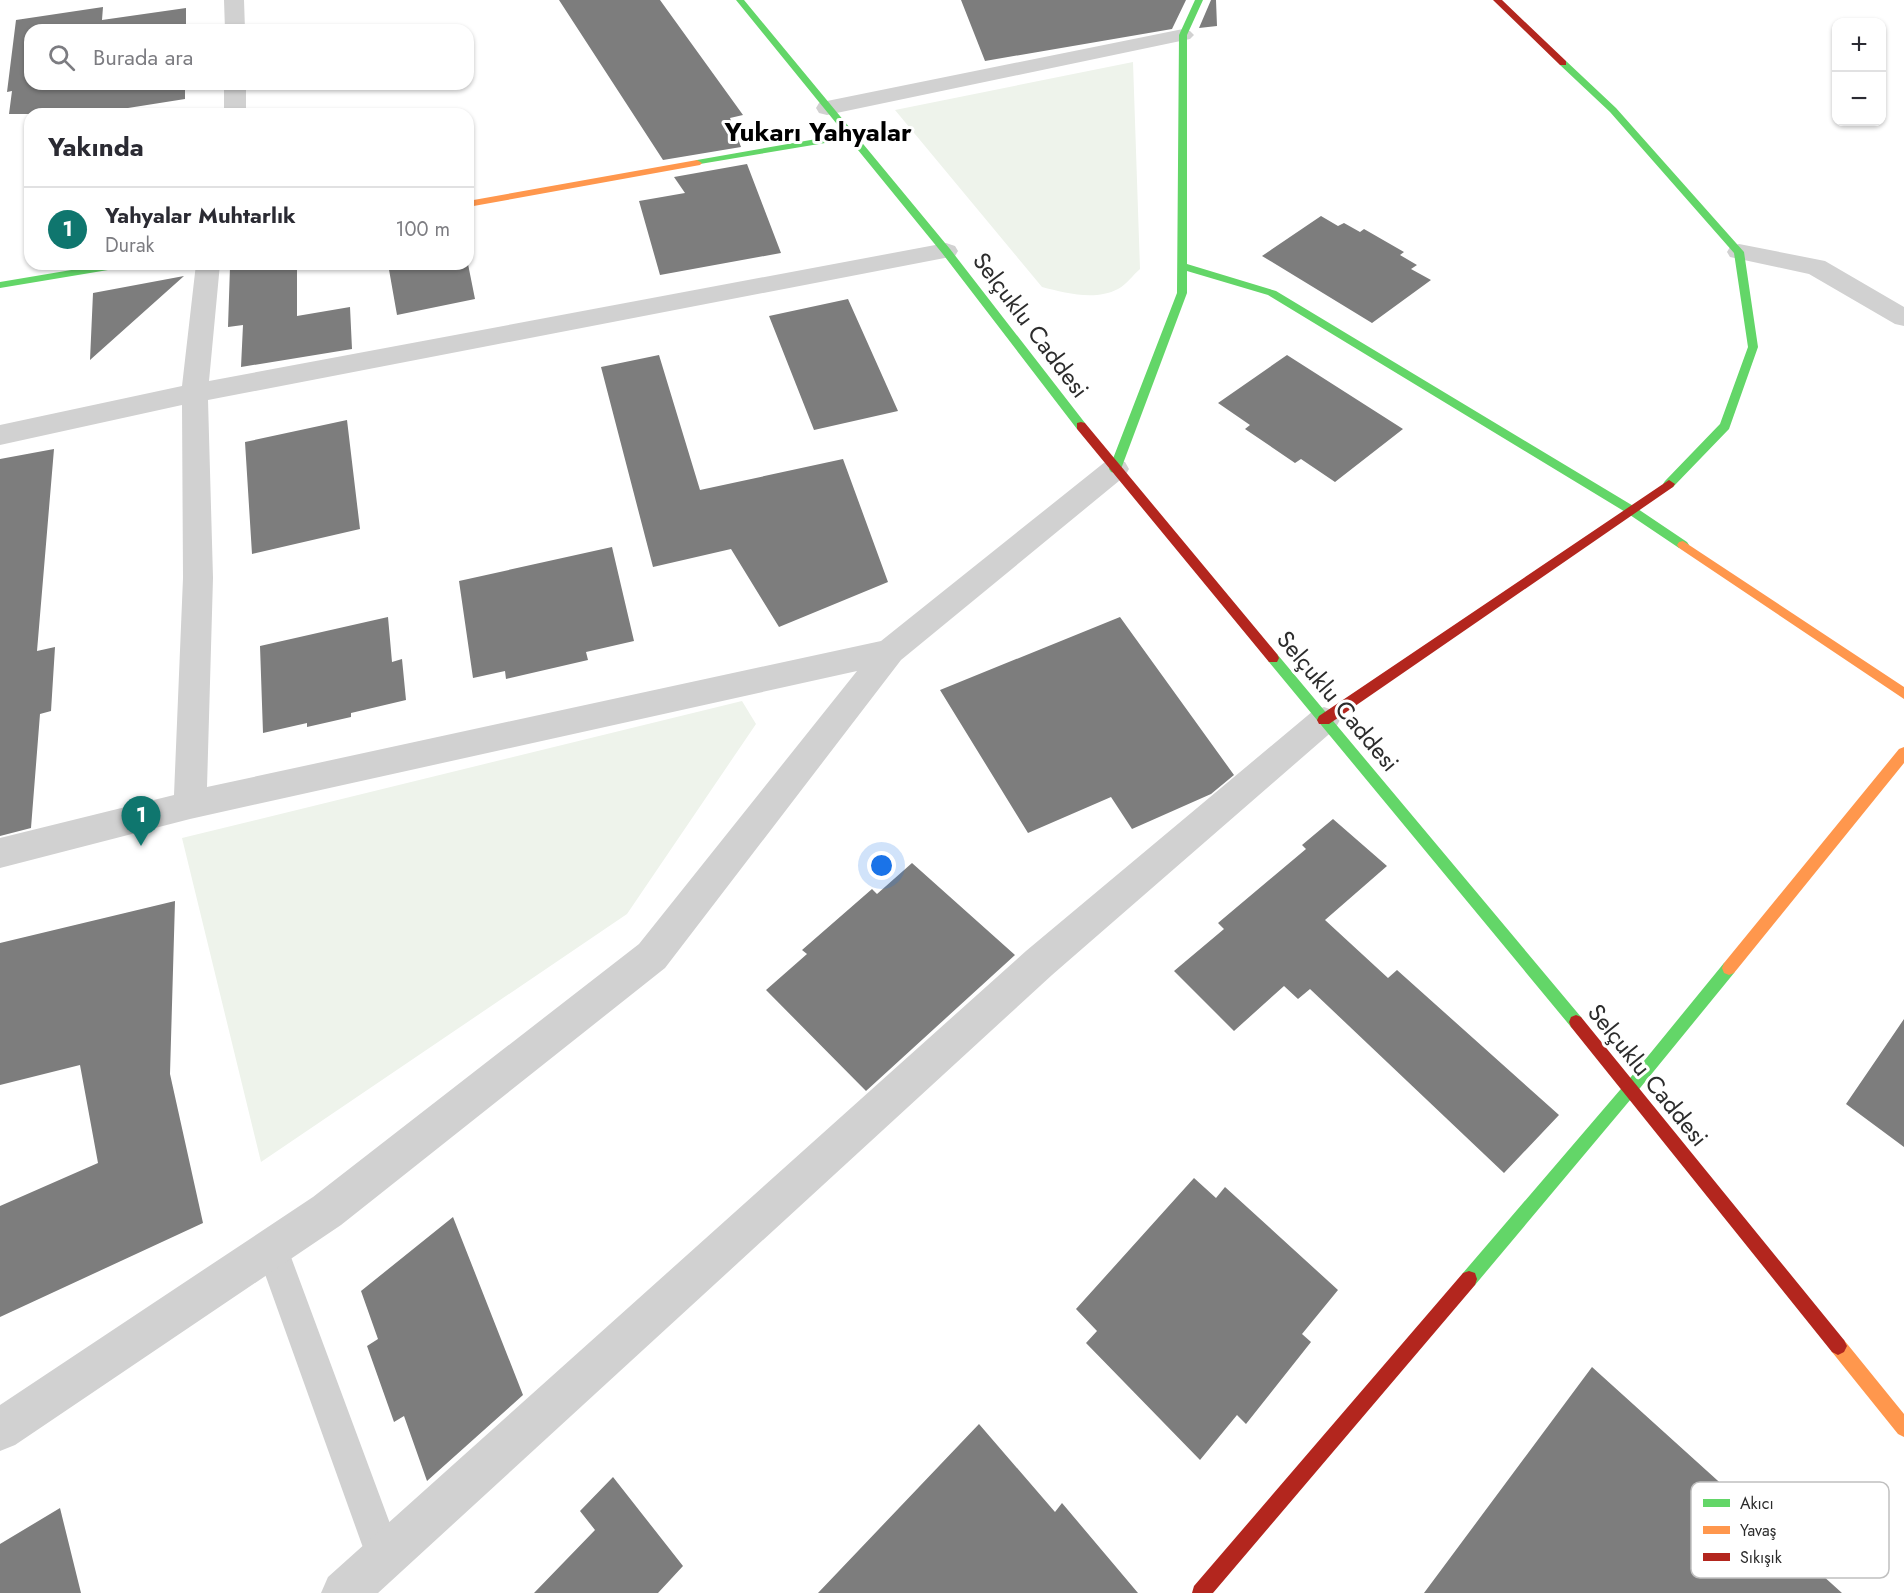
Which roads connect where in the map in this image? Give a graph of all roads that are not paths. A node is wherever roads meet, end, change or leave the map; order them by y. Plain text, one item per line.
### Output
1 (234, 0) edge
2 (740, 0) edge
3 (1198, 0) edge
4 (1497, 0) edge
5 (235, 24) edge
6 (1183, 35) junction
7 (235, 90) edge
8 (235, 108) edge
9 (827, 108) junction
10 (850, 136) junction
11 (474, 203) edge
12 (946, 251) junction
13 (1739, 252) junction
14 (1182, 266) junction
15 (90, 270) edge
16 (207, 270) edge
17 (0, 285) edge
18 (1904, 318) edge
19 (195, 393) junction
20 (0, 435) edge
21 (1115, 469) junction
22 (1631, 510) junction
23 (890, 651) junction
24 (1904, 694) edge
25 (1324, 720) junction
26 (1904, 753) edge
27 (190, 805) junction
28 (0, 853) edge
29 (1631, 1088) junction
30 (272, 1250) junction
31 (1904, 1428) edge
32 (0, 1430) edge
33 (384, 1556) junction
34 (344, 1593) edge
35 (1202, 1593) edge

1 - 5 street
2 - 9 street, Selçuklu Caddesi
3 - 6 street
4 - 13 street
6 - 9 street
6 - 14 street
7 - 8 street
9 - 10 street, Selçuklu Caddesi
10 - 11 street
10 - 12 street, Selçuklu Caddesi
12 - 19 street
12 - 21 street, Selçuklu Caddesi
13 - 18 street
13 - 22 street
14 - 21 street
14 - 22 street
15 - 17 street
16 - 19 street
19 - 20 street
19 - 27 street
21 - 23 street
21 - 25 street, Selçuklu Caddesi
22 - 24 street
22 - 25 street
23 - 27 street
23 - 30 street
25 - 29 street, Selçuklu Caddesi
25 - 33 street
26 - 29 street
27 - 28 street
29 - 31 street, Selçuklu Caddesi
29 - 35 street
30 - 32 street
30 - 33 lane
33 - 34 street

